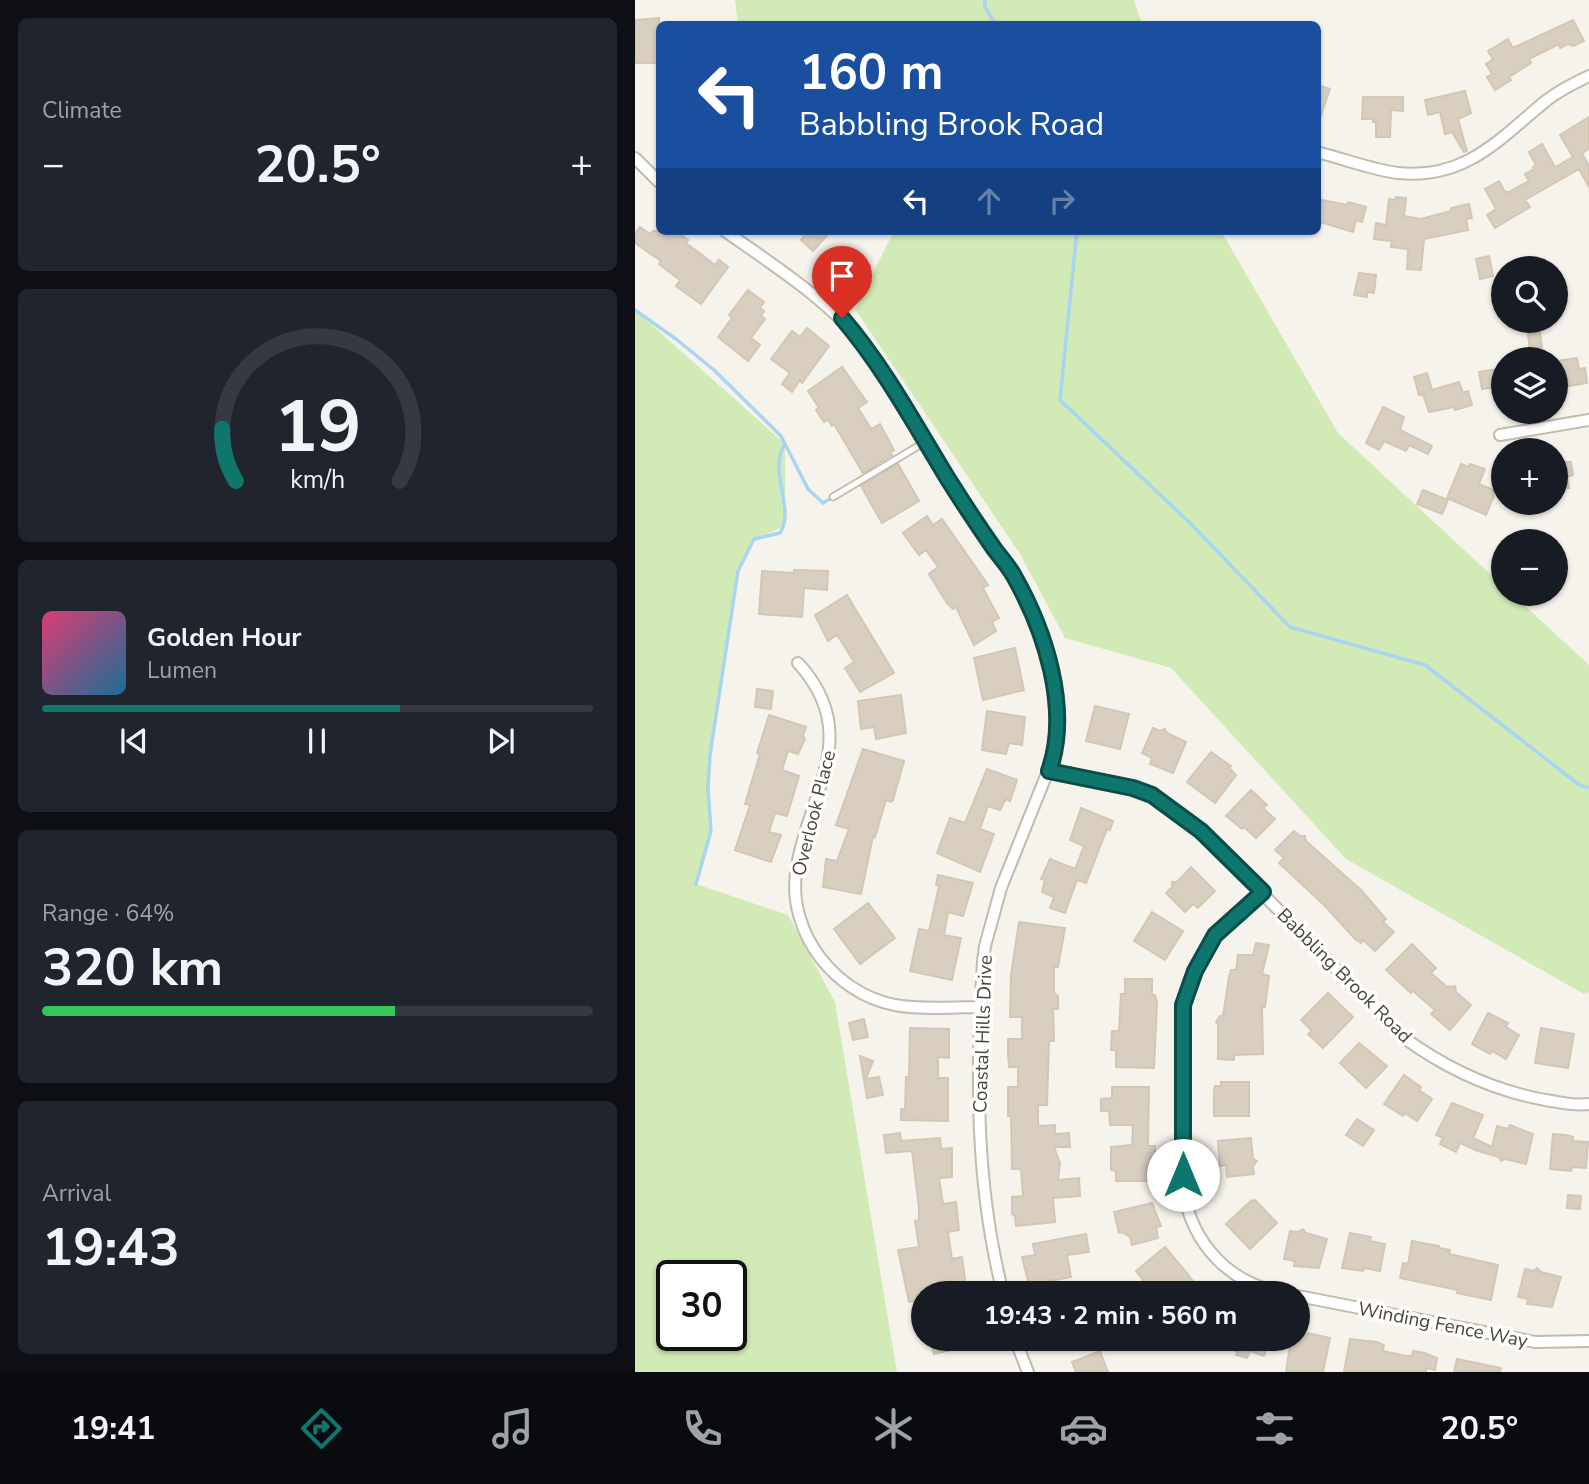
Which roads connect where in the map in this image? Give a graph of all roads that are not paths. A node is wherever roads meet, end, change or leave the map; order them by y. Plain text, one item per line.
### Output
1 (1589, 76) edge
2 (1321, 154) edge
3 (635, 158) edge
4 (656, 178) edge
5 (730, 235) edge
6 (1589, 420) edge
7 (1500, 435) dead end
8 (925, 442) junction
9 (833, 497) dead end
10 (798, 663) dead end
11 (1049, 771) junction
12 (1263, 892) junction
13 (980, 1007) junction
14 (1589, 1104) edge
15 (1000, 1281) edge
16 (1245, 1281) edge
17 (1310, 1298) edge
18 (1589, 1341) edge
19 (1020, 1351) edge
20 (1028, 1372) edge

1 - 2 street
3 - 4 street
5 - 8 street, Coastal Hills Drive
6 - 7 street
8 - 9 lane
8 - 11 street, Coastal Hills Drive
10 - 13 street, Overlook Place
11 - 12 street, Babbling Brook Road
11 - 13 street, Coastal Hills Drive
12 - 14 street, Babbling Brook Road
12 - 16 street
13 - 15 street, Coastal Hills Drive
17 - 18 street, Winding Fence Way
19 - 20 street

